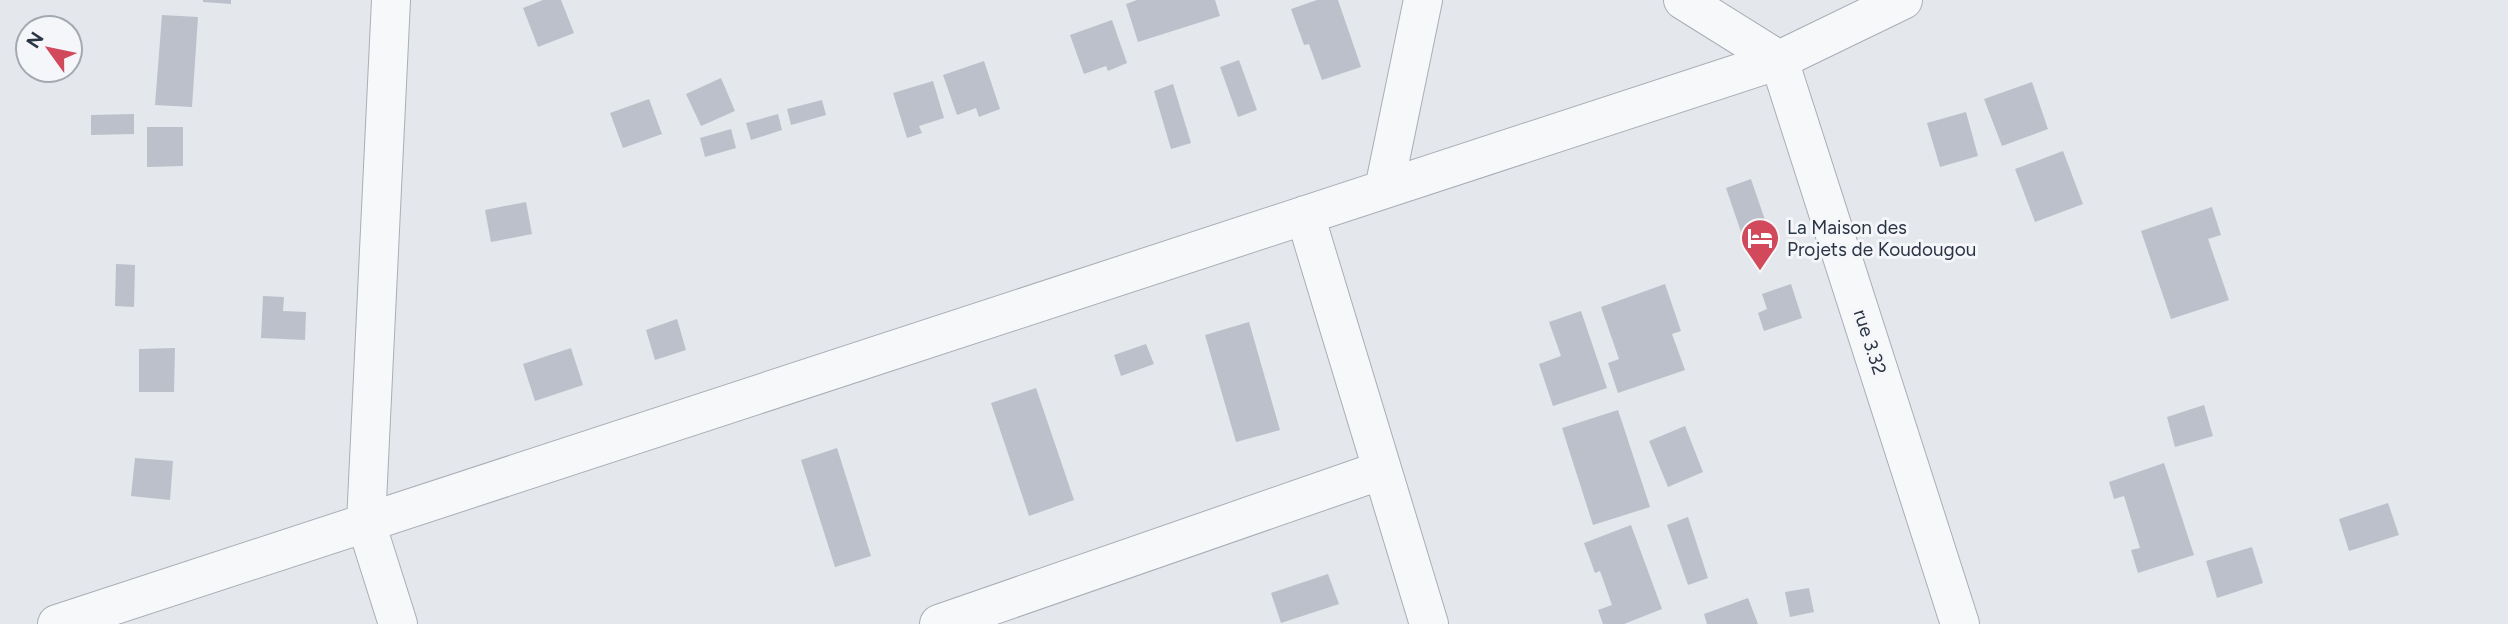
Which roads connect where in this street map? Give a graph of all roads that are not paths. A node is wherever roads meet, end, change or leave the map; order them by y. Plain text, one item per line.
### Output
1 (392, 0) edge
2 (1423, 0) edge
3 (1683, 0) edge
4 (1903, 0) edge
5 (1779, 60) junction
6 (1384, 189) junction
7 (1305, 215) junction
8 (1382, 470) junction
9 (366, 523) junction
10 (57, 624) edge
11 (398, 624) edge
12 (939, 624) edge
13 (1429, 624) edge
14 (1960, 624) edge

1 - 9 street
2 - 6 street
3 - 5 street
4 - 5 street
5 - 6 street
5 - 14 street, rue 3.32
6 - 7 street
7 - 8 street
7 - 9 street
8 - 12 street
8 - 13 street
9 - 10 street
9 - 11 street

